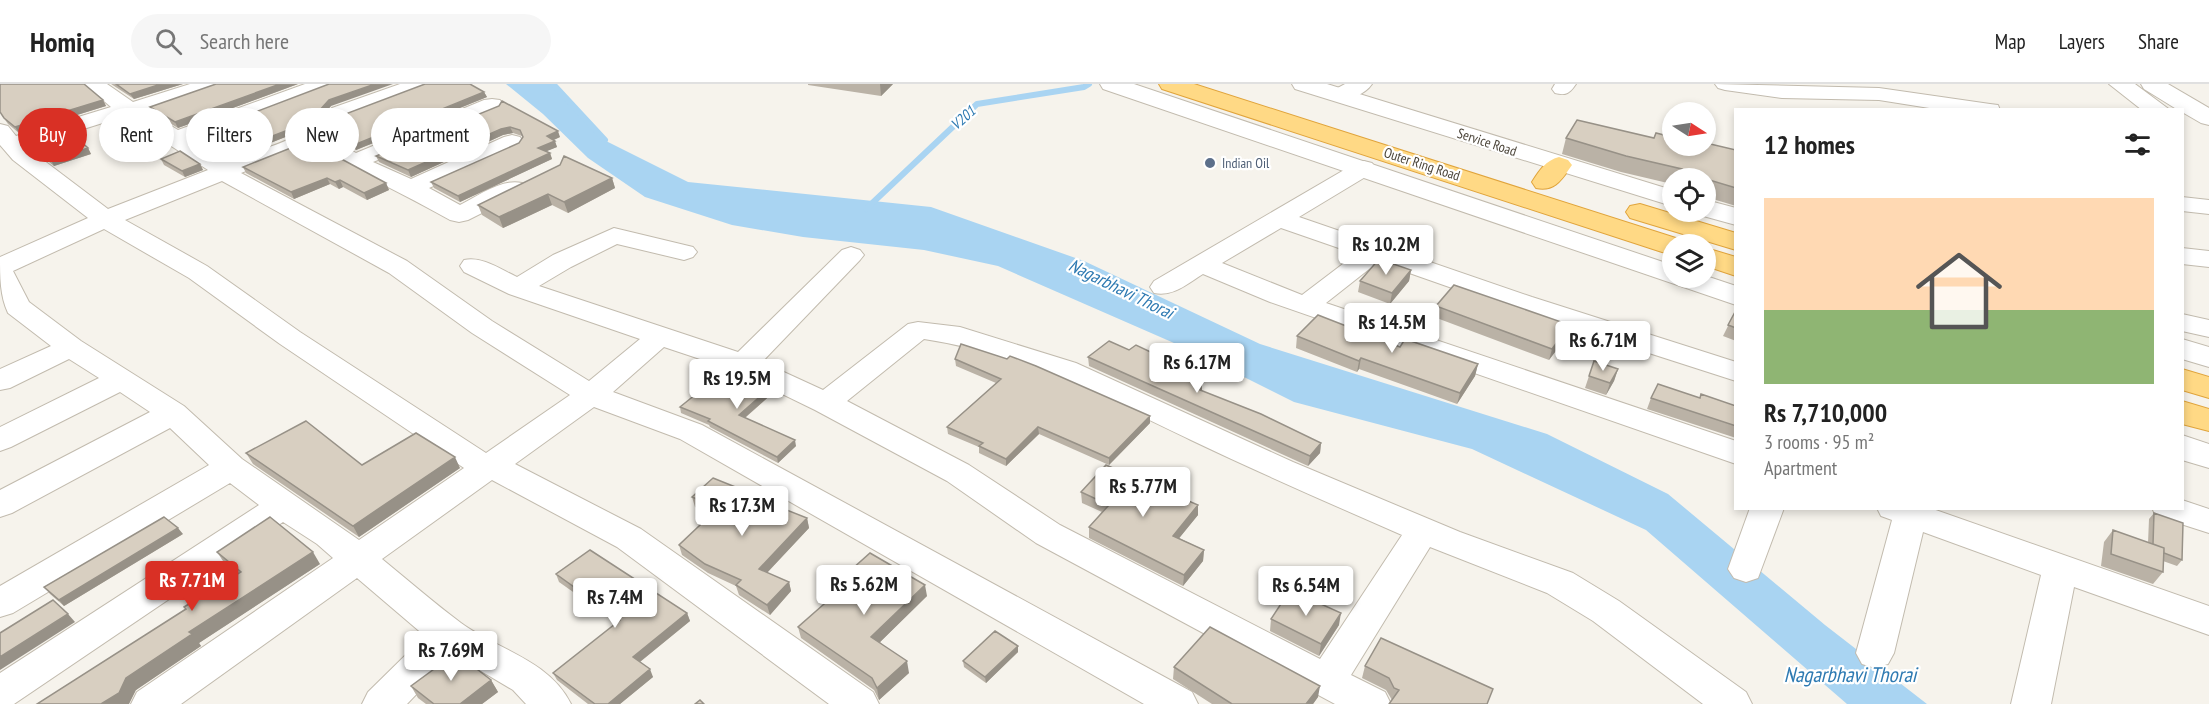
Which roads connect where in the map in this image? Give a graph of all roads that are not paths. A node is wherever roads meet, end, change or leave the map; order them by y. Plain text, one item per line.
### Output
1 (94, 84) edge
2 (211, 84) edge
3 (324, 84) edge
4 (419, 84) edge
5 (1111, 84) edge
6 (1170, 84) edge
7 (1235, 84) edge
8 (1303, 84) edge
9 (1362, 84) edge
10 (1725, 84) edge
11 (2120, 84) edge
12 (2152, 84) edge
13 (2192, 84) edge
14 (2209, 94) edge
15 (1339, 95) junction
16 (1877, 96) edge
17 (492, 105) dead end
18 (125, 108) edge
19 (134, 108) edge
20 (354, 108) edge
21 (1974, 108) edge
22 (2155, 108) edge
23 (2177, 108) edge
24 (2184, 115) edge
25 (99, 119) edge
26 (2197, 127) edge
27 (174, 136) edge
28 (178, 138) junction
29 (512, 142) dead end
30 (8, 147) edge
31 (285, 148) edge
32 (359, 160) edge
33 (353, 162) edge
34 (1364, 168) junction
35 (226, 171) junction
36 (1552, 174) junction
37 (1458, 175) junction
38 (533, 178) edge
39 (411, 188) junction
40 (1434, 192) junction
41 (1662, 196) edge
42 (2184, 204) edge
43 (2209, 207) edge
44 (1716, 211) edge
45 (1734, 216) edge
46 (1277, 218) junction
47 (105, 219) junction
48 (1734, 241) edge
49 (1662, 243) edge
50 (684, 252) dead end
51 (1375, 252) junction
52 (851, 255) dead end
53 (2184, 256) edge
54 (2209, 259) edge
55 (1716, 260) edge
56 (1201, 264) junction
57 (473, 266) dead end
58 (1734, 266) edge
59 (0, 267) edge
60 (1662, 271) edge
61 (0, 272) edge
62 (1163, 287) dead end
63 (518, 288) junction
64 (1712, 288) edge
65 (1734, 295) edge
66 (1306, 305) junction
67 (9, 311) edge
68 (2184, 322) edge
69 (2209, 328) edge
70 (659, 337) junction
71 (71, 347) junction
72 (2184, 350) edge
73 (2209, 357) edge
74 (743, 364) junction
75 (1734, 371) edge
76 (120, 380) junction
77 (2184, 380) edge
78 (0, 381) edge
79 (2209, 388) edge
80 (591, 395) junction
81 (826, 403) junction
82 (173, 413) junction
83 (2184, 413) edge
84 (2209, 420) edge
85 (0, 440) edge
86 (2184, 448) edge
87 (1734, 452) edge
88 (2209, 456) edge
89 (231, 467) junction
90 (488, 469) junction
91 (0, 505) edge
92 (283, 506) junction
93 (1766, 510) edge
94 (2174, 510) edge
95 (1902, 511) edge
96 (2209, 521) edge
97 (1423, 530) junction
98 (356, 558) junction
99 (1746, 569) dead end
100 (2060, 569) junction
101 (0, 603) edge
102 (2209, 621) edge
103 (450, 636) junction
104 (1875, 653) dead end
105 (1327, 681) junction
106 (0, 693) edge
107 (151, 704) edge
108 (382, 704) edge
109 (551, 704) edge
110 (859, 704) edge
111 (1178, 704) edge
112 (1371, 704) edge
113 (1732, 704) edge
114 (2031, 704) edge

1 - 18 street
2 - 19 street
3 - 28 street
4 - 20 street
5 - 34 street
6 - 37 highway, Outer Ring Road
7 - 36 highway, Outer Ring Road
8 - 15 street, Service Road
9 - 15 street
10 - 16 street
11 - 22 street
12 - 23 street
13 - 14 street
15 - 36 street, Service Road
16 - 21 street
17 - 32 street
24 - 26 street
25 - 30 street
27 - 28 street
28 - 35 street
29 - 39 street
30 - 47 street
31 - 35 street
33 - 39 street
34 - 40 street
34 - 46 street
35 - 47 street
35 - 80 street
36 - 41 street, Service Road
36 - 48 highway, Outer Ring Road
37 - 40 highway
37 - 49 highway, Outer Ring Road
38 - 39 street
40 - 60 street
42 - 43 street
44 - 45 street
46 - 51 street
46 - 56 street
47 - 59 street
47 - 90 street
50 - 63 street
51 - 66 street
51 - 75 street
52 - 74 street
53 - 54 street
55 - 58 highway
56 - 62 street
56 - 66 street
57 - 63 street
61 - 67 street
63 - 70 street
64 - 65 street
66 - 87 street
67 - 71 street
68 - 69 street
70 - 74 street
70 - 80 street
71 - 76 street
71 - 78 street
72 - 73 street
74 - 81 street
76 - 82 street
76 - 85 street
77 - 79 highway
80 - 90 street
80 - 111 street
81 - 97 street
81 - 105 street
82 - 89 street
82 - 91 street
83 - 84 highway
86 - 88 street
89 - 92 street
89 - 101 street
90 - 98 street
90 - 110 street
92 - 98 street
92 - 106 street
93 - 99 street
94 - 96 street
95 - 100 street
95 - 104 street
97 - 105 street
97 - 113 street
98 - 103 street
98 - 107 street
100 - 102 street
100 - 114 street
103 - 108 street
103 - 109 street
105 - 112 street

